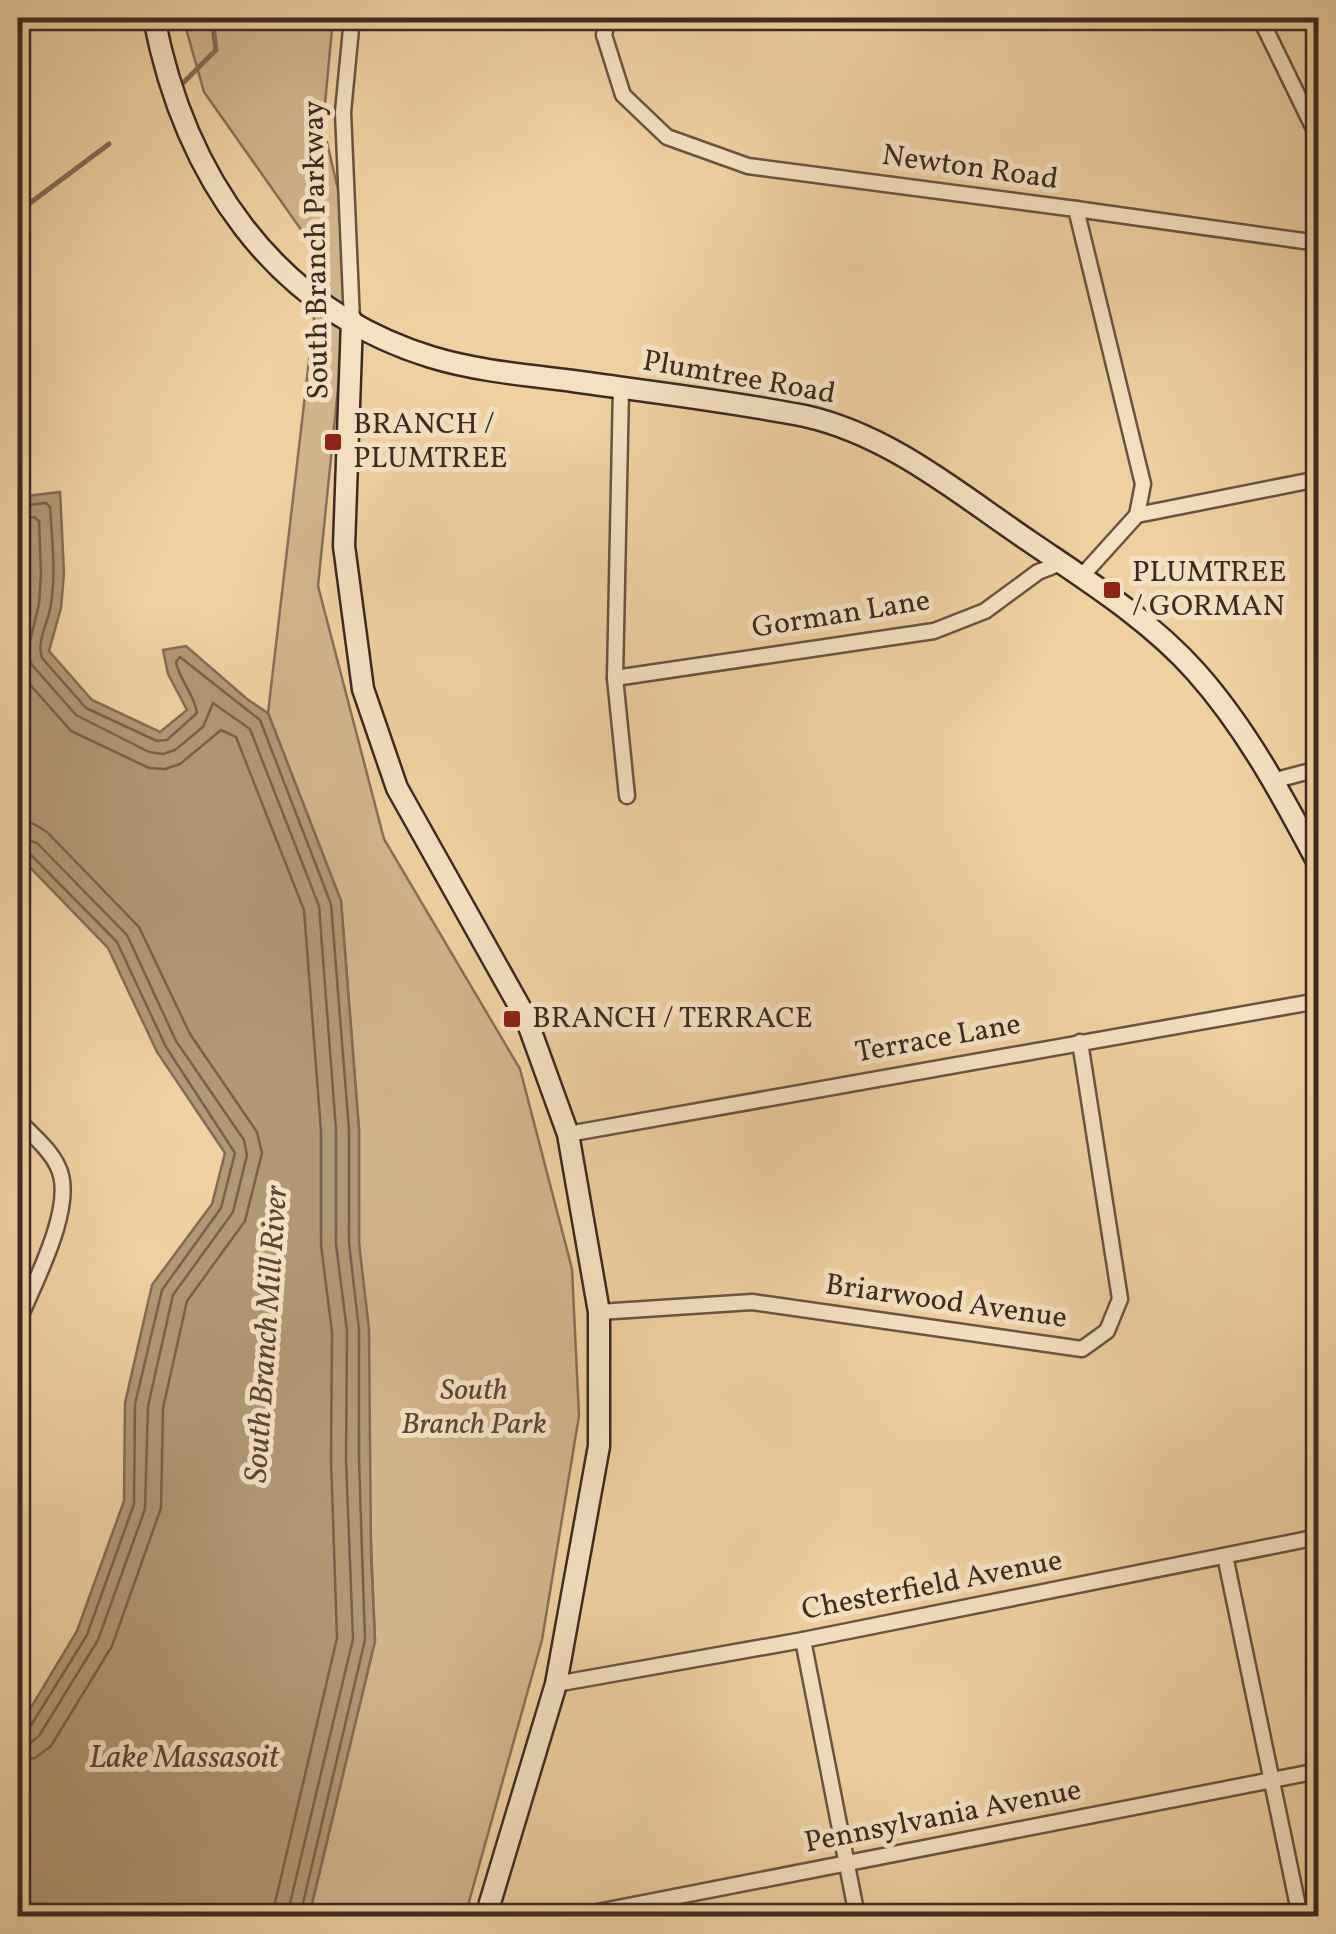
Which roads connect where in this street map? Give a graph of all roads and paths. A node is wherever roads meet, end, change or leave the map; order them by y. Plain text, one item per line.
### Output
1 (154, 18) edge
2 (352, 18) edge
3 (608, 18) edge
4 (1260, 18) edge
5 (1318, 137) edge
6 (1076, 210) junction
7 (1318, 243) edge
8 (352, 321) junction
9 (621, 388) junction
10 (1318, 479) edge
11 (1137, 515) junction
12 (1062, 564) junction
13 (1081, 578) junction
14 (615, 678) junction
15 (1318, 769) edge
16 (1272, 781) junction
17 (627, 796) dead end
18 (1318, 863) edge
19 (1318, 1001) edge
20 (1080, 1042) junction
21 (18, 1120) edge
22 (568, 1134) junction
23 (599, 1312) junction
24 (18, 1322) edge
25 (1318, 1537) edge
26 (1225, 1556) junction
27 (803, 1640) junction
28 (556, 1684) junction
29 (1318, 1771) edge
30 (1272, 1780) junction
31 (847, 1864) junction
32 (486, 1916) edge
33 (577, 1916) edge
34 (857, 1916) edge
35 (1300, 1916) edge

1 - 8 main road, Plumtree Road
2 - 8 street, South Branch Parkway
3 - 6 street, Newton Road
4 - 5 street
6 - 7 street
6 - 11 street, Newton Road
8 - 9 main road, Plumtree Road
8 - 22 main road, South Branch Parkway
9 - 12 main road, Plumtree Road
9 - 14 street
10 - 11 street
11 - 13 street
12 - 13 main road, Plumtree Road
12 - 14 street, Gorman Lane
13 - 16 main road, Plumtree Road
14 - 17 street
15 - 16 street
16 - 18 main road, Plumtree Road
19 - 20 street, Terrace Lane
20 - 22 street, Terrace Lane
20 - 23 street, Briarwood Avenue
21 - 24 street
22 - 23 main road, South Branch Parkway
23 - 28 main road, South Branch Parkway
25 - 26 street, Chesterfield Avenue
26 - 27 street, Chesterfield Avenue
26 - 30 street
27 - 28 street, Chesterfield Avenue
27 - 31 street
28 - 32 main road, South Branch Parkway
29 - 30 street, Pennsylvania Avenue
30 - 31 street, Pennsylvania Avenue
30 - 35 street
31 - 33 street, Pennsylvania Avenue
31 - 34 street

